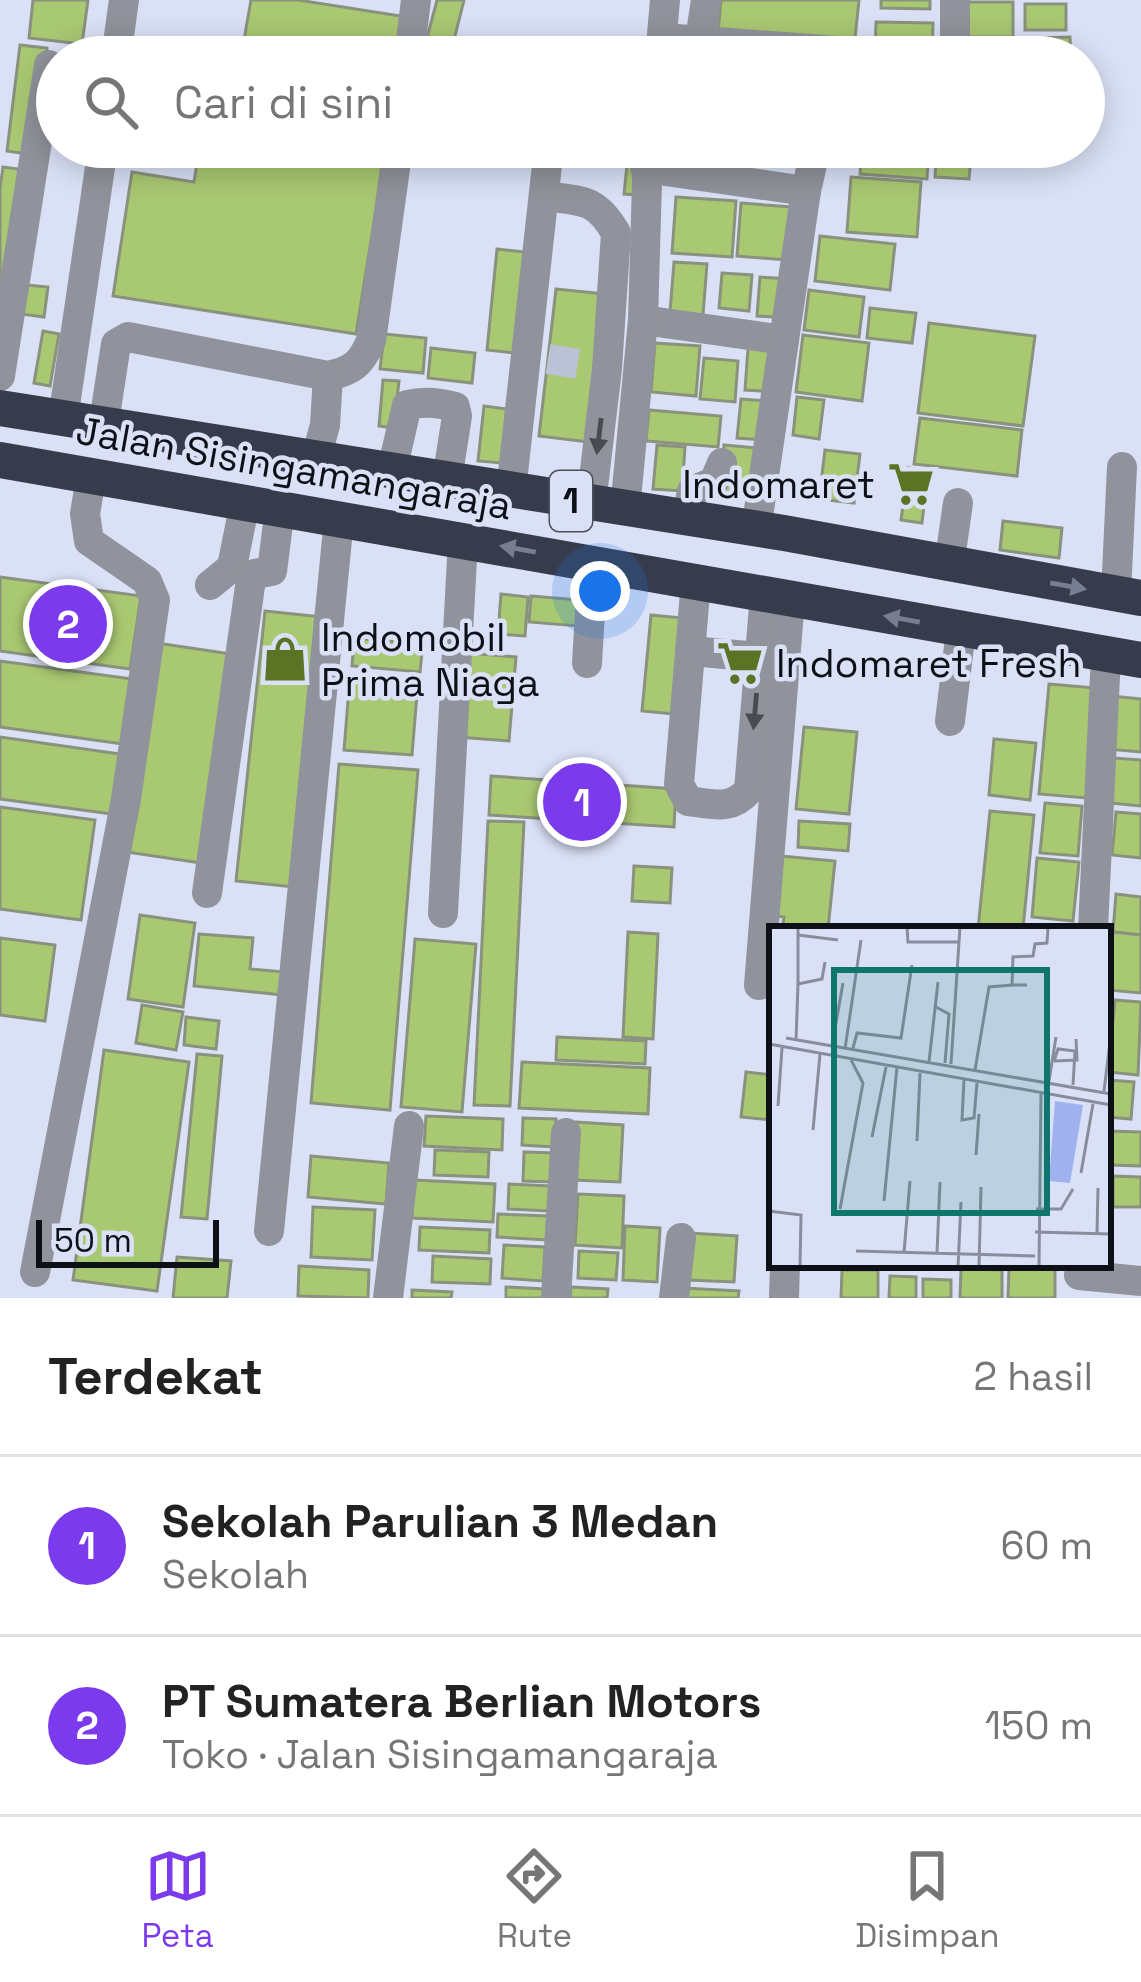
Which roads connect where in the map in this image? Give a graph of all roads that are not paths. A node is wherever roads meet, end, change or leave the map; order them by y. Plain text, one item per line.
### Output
1 (124, 0) edge
2 (416, 0) edge
3 (665, 0) edge
4 (706, 0) edge
5 (955, 0) edge
6 (119, 36) edge
7 (412, 36) edge
8 (662, 36) edge
9 (701, 36) edge
10 (955, 36) edge
11 (36, 148) edge
12 (100, 168) edge
13 (395, 168) edge
14 (547, 168) edge
15 (647, 168) edge
16 (698, 168) edge
17 (811, 168) edge
18 (806, 191) junction
19 (544, 196) junction
20 (643, 320) junction
21 (784, 340) junction
22 (0, 376) edge
23 (328, 376) junction
24 (0, 408) edge
25 (63, 419) junction
26 (104, 422) junction
27 (316, 458) junction
28 (0, 460) edge
29 (722, 463) dead end
30 (1122, 467) dead end
31 (392, 470) junction
32 (91, 477) junction
33 (447, 480) junction
34 (512, 490) junction
35 (958, 503) dead end
36 (263, 505) junction
37 (608, 507) junction
38 (687, 518) junction
39 (339, 519) junction
40 (756, 530) junction
41 (464, 540) junction
42 (592, 562) junction
43 (949, 566) junction
44 (696, 581) junction
45 (210, 586) dead end
46 (777, 596) junction
47 (1129, 596) edge
48 (961, 629) junction
49 (690, 651) junction
50 (760, 657) junction
51 (1123, 657) edge
52 (587, 663) dead end
53 (950, 721) dead end
54 (208, 893) dead end
55 (443, 914) dead end
56 (1093, 926) edge
57 (759, 985) dead end
58 (409, 1126) dead end
59 (566, 1133) dead end
60 (269, 1231) dead end
61 (681, 1238) dead end
62 (34, 1272) dead end
63 (1079, 1280) edge
64 (1141, 1281) edge
65 (388, 1298) edge
66 (556, 1298) edge
67 (674, 1298) edge

1 - 6 street
2 - 7 street
3 - 8 street
4 - 9 street
5 - 10 street
11 - 22 street
12 - 25 street
13 - 23 street
14 - 19 street
15 - 20 street
16 - 18 street
17 - 18 street
18 - 21 street
19 - 34 street
19 -> 37 street
20 - 21 street
20 - 37 street
21 - 40 street
23 - 26 street
23 - 27 street
24 - 25 highway, Jalan Sisingamangaraja / 1
25 - 26 highway, Jalan Sisingamangaraja / 1
26 - 27 highway, Jalan Sisingamangaraja / 1
27 - 31 highway, Jalan Sisingamangaraja / 1
28 - 32 highway, Jalan Sisingamangaraja / 1
29 - 38 street
30 - 47 street
31 - 33 highway, Jalan Sisingamangaraja / 1
31 - 33 street
32 - 36 highway, Jalan Sisingamangaraja / 1
32 - 62 street
33 - 34 highway, Jalan Sisingamangaraja / 1
34 - 37 highway, Jalan Sisingamangaraja / 1
35 - 43 street
36 - 39 highway, Jalan Sisingamangaraja / 1
36 - 45 street
36 - 54 street
37 - 38 highway, Jalan Sisingamangaraja / 1
38 - 40 highway, Jalan Sisingamangaraja / 1
39 - 41 highway, Jalan Sisingamangaraja / 1
39 - 60 street
40 - 43 highway, Jalan Sisingamangaraja / 1
42 -> 41 highway, Jalan Sisingamangaraja / 1
41 - 55 street
42 - 44 highway, Jalan Sisingamangaraja / 1
42 - 52 street
43 -> 47 highway, Jalan Sisingamangaraja / 1
44 - 46 highway, Jalan Sisingamangaraja / 1
44 - 49 street
48 -> 46 highway, Jalan Sisingamangaraja / 1
46 - 50 street
46 - 57 street
48 - 51 highway, Jalan Sisingamangaraja / 1
48 - 53 street
49 - 50 street
50 -> 49 street
51 - 56 street
58 - 65 street
59 - 66 street
61 - 67 street
63 - 64 street

